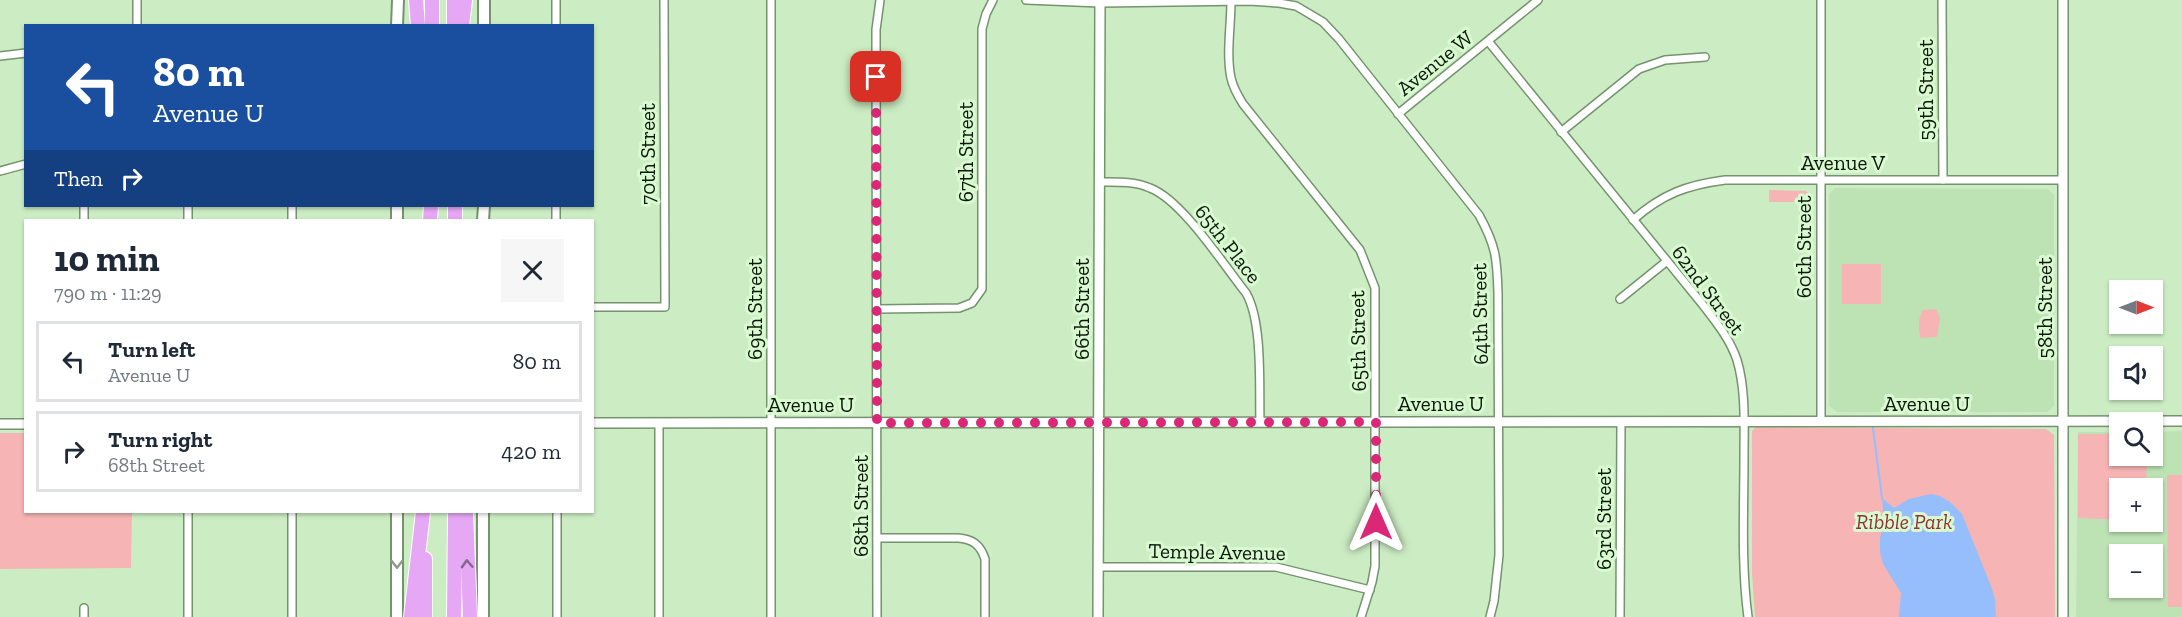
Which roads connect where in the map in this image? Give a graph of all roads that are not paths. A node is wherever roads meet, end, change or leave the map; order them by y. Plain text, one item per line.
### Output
1 (137, 0) edge
2 (398, 0) edge
3 (416, 0) edge
4 (432, 0) edge
5 (454, 0) edge
6 (465, 0) edge
7 (484, 0) edge
8 (556, 0) edge
9 (664, 0) edge
10 (771, 0) edge
11 (880, 0) edge
12 (993, 0) edge
13 (1026, 0) edge
14 (1538, 0) edge
15 (1821, 0) edge
16 (1942, 0) edge
17 (2063, 0) edge
18 (1100, 1) edge
19 (1231, 1) edge
20 (137, 24) edge
21 (398, 24) edge
22 (418, 24) edge
23 (432, 24) edge
24 (454, 24) edge
25 (462, 24) edge
26 (484, 24) edge
27 (556, 24) edge
28 (1488, 41) junction
29 (24, 53) edge
30 (0, 56) edge
31 (1704, 57) dead end
32 (1398, 114) junction
33 (1561, 132) junction
34 (24, 165) edge
35 (0, 171) edge
36 (1821, 180) junction
37 (1943, 180) junction
38 (2063, 180) junction
39 (1100, 182) junction
40 (1633, 220) junction
41 (1667, 261) junction
42 (1620, 299) dead end
43 (594, 307) edge
44 (877, 309) junction
45 (2062, 421) junction
46 (2182, 421) edge
47 (1098, 422) junction
48 (1260, 422) junction
49 (1376, 422) junction
50 (1498, 422) junction
51 (1621, 422) junction
52 (1744, 422) junction
53 (1821, 422) junction
54 (0, 423) edge
55 (24, 423) edge
56 (594, 423) edge
57 (659, 423) junction
58 (772, 423) junction
59 (877, 423) junction
60 (188, 513) edge
61 (292, 513) edge
62 (397, 513) edge
63 (424, 513) edge
64 (424, 513) edge
65 (455, 513) edge
66 (466, 513) edge
67 (483, 513) edge
68 (557, 513) edge
69 (877, 538) junction
70 (1098, 567) junction
71 (1370, 590) junction
72 (84, 608) dead end
73 (84, 617) edge
74 (188, 617) edge
75 (292, 617) edge
76 (397, 617) edge
77 (411, 617) edge
78 (425, 617) edge
79 (454, 617) edge
80 (470, 617) edge
81 (483, 617) edge
82 (557, 617) edge
83 (659, 617) edge
84 (771, 617) edge
85 (877, 617) edge
86 (985, 617) edge
87 (1098, 617) edge
88 (1361, 617) edge
89 (1490, 617) edge
90 (1620, 617) edge
91 (1748, 617) edge
92 (2063, 617) edge

1 - 20 street
2 - 21 main road
3 - 22 highway
4 - 23 highway
5 - 24 highway
6 - 25 highway
7 - 26 main road
8 - 27 street
9 - 43 street, 70th Street
10 - 58 street, 69th Street
11 - 44 street, 68th Street
12 - 44 street, 67th Street
13 - 18 street, Avenue W
14 - 28 street, Avenue W
15 - 36 street, 60th Street
16 - 37 street, 59th Street
17 - 38 street, 58th Street
18 - 19 street, Avenue W
18 - 39 street, 66th Street
19 - 32 street, Avenue W
19 - 49 street, 65th Street
28 - 32 street, Avenue W
28 - 33 street, 62nd Street
29 - 30 street
31 - 33 street
32 - 50 street, 64th Street
33 - 40 street, 62nd Street
34 - 35 street
36 - 37 street, Avenue V
36 - 40 street, Avenue V
36 - 53 street, 60th Street
37 - 38 street, Avenue V
38 - 45 street, 58th Street
39 - 47 street, 66th Street
39 - 48 street, 65th Place
40 - 41 street, 62nd Street
41 - 42 street
41 - 52 street, 62nd Street
44 - 59 street, 68th Street
45 - 46 street, Avenue U
45 - 53 street, Avenue U
45 - 92 street, 58th Street
47 - 48 street, Avenue U
47 - 59 street, Avenue U
47 - 70 street, 66th Street
48 - 49 street, Avenue U
49 - 50 street, Avenue U
49 - 71 street, 65th Street
50 - 51 street, Avenue U
50 - 89 street, 64th Street
51 - 52 street, Avenue U
51 - 90 street, 63rd Street
52 - 53 street, Avenue U
52 - 91 street, 62nd Street
54 - 55 street
56 - 57 street, Avenue U
57 - 58 street, Avenue U
57 - 83 street
58 - 59 street, Avenue U
58 - 84 street, 69th Street
59 - 69 street, 68th Street
60 - 74 street
61 - 75 street
62 -> 76 main road
63 - 77 highway
64 - 78 highway
65 - 79 highway
80 -> 66 highway
67 - 81 main road
68 - 82 street
69 - 85 street, 68th Street
69 - 86 street
70 - 71 street, Temple Avenue
70 - 87 street, 66th Street
71 - 88 street, 65th Street
72 - 73 street

